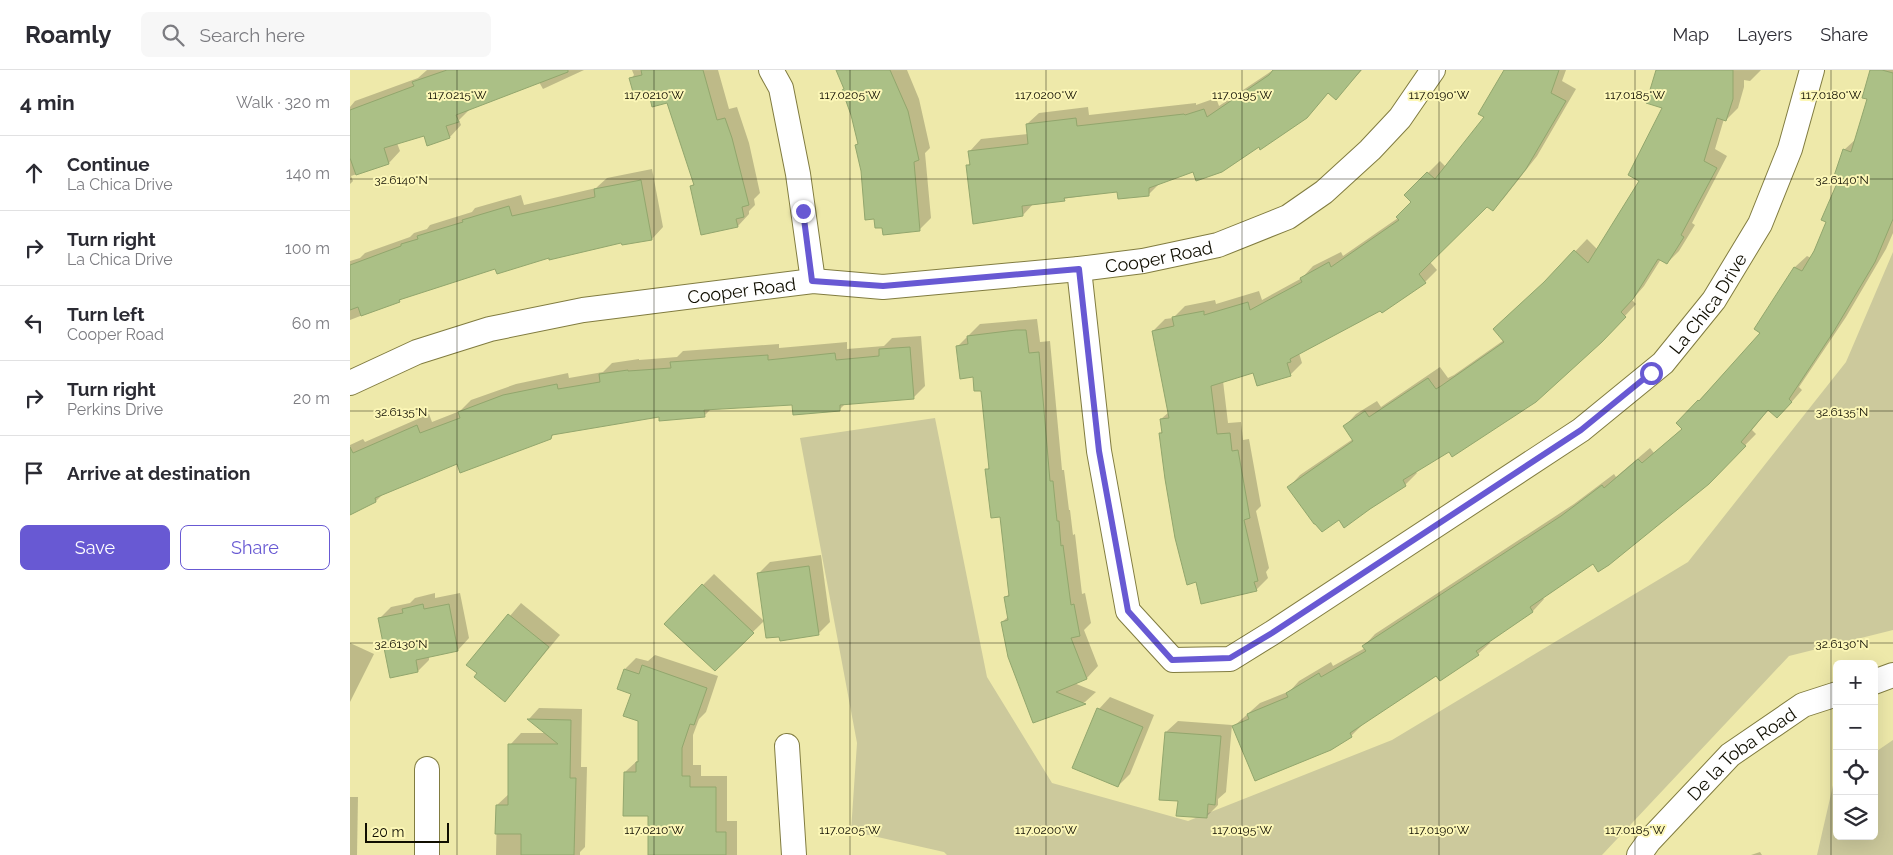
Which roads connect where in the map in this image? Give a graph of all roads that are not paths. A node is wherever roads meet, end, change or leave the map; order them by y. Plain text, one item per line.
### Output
1 (772, 70) edge
2 (1433, 70) edge
3 (1812, 70) edge
4 (1079, 269) junction
5 (812, 281) junction
6 (350, 382) edge
7 (1893, 675) edge
8 (1878, 681) edge
9 (1833, 695) edge
10 (787, 746) dead end
11 (428, 769) dead end
12 (427, 855) edge
13 (794, 855) edge
14 (1639, 855) edge

1 - 5 street
2 - 4 street, Cooper Road
3 - 4 street, La Chica Drive
4 - 5 street, Cooper Road
5 - 6 street, Cooper Road
7 - 8 street
9 - 14 street, De la Toba Road
10 - 13 street
11 - 12 street

